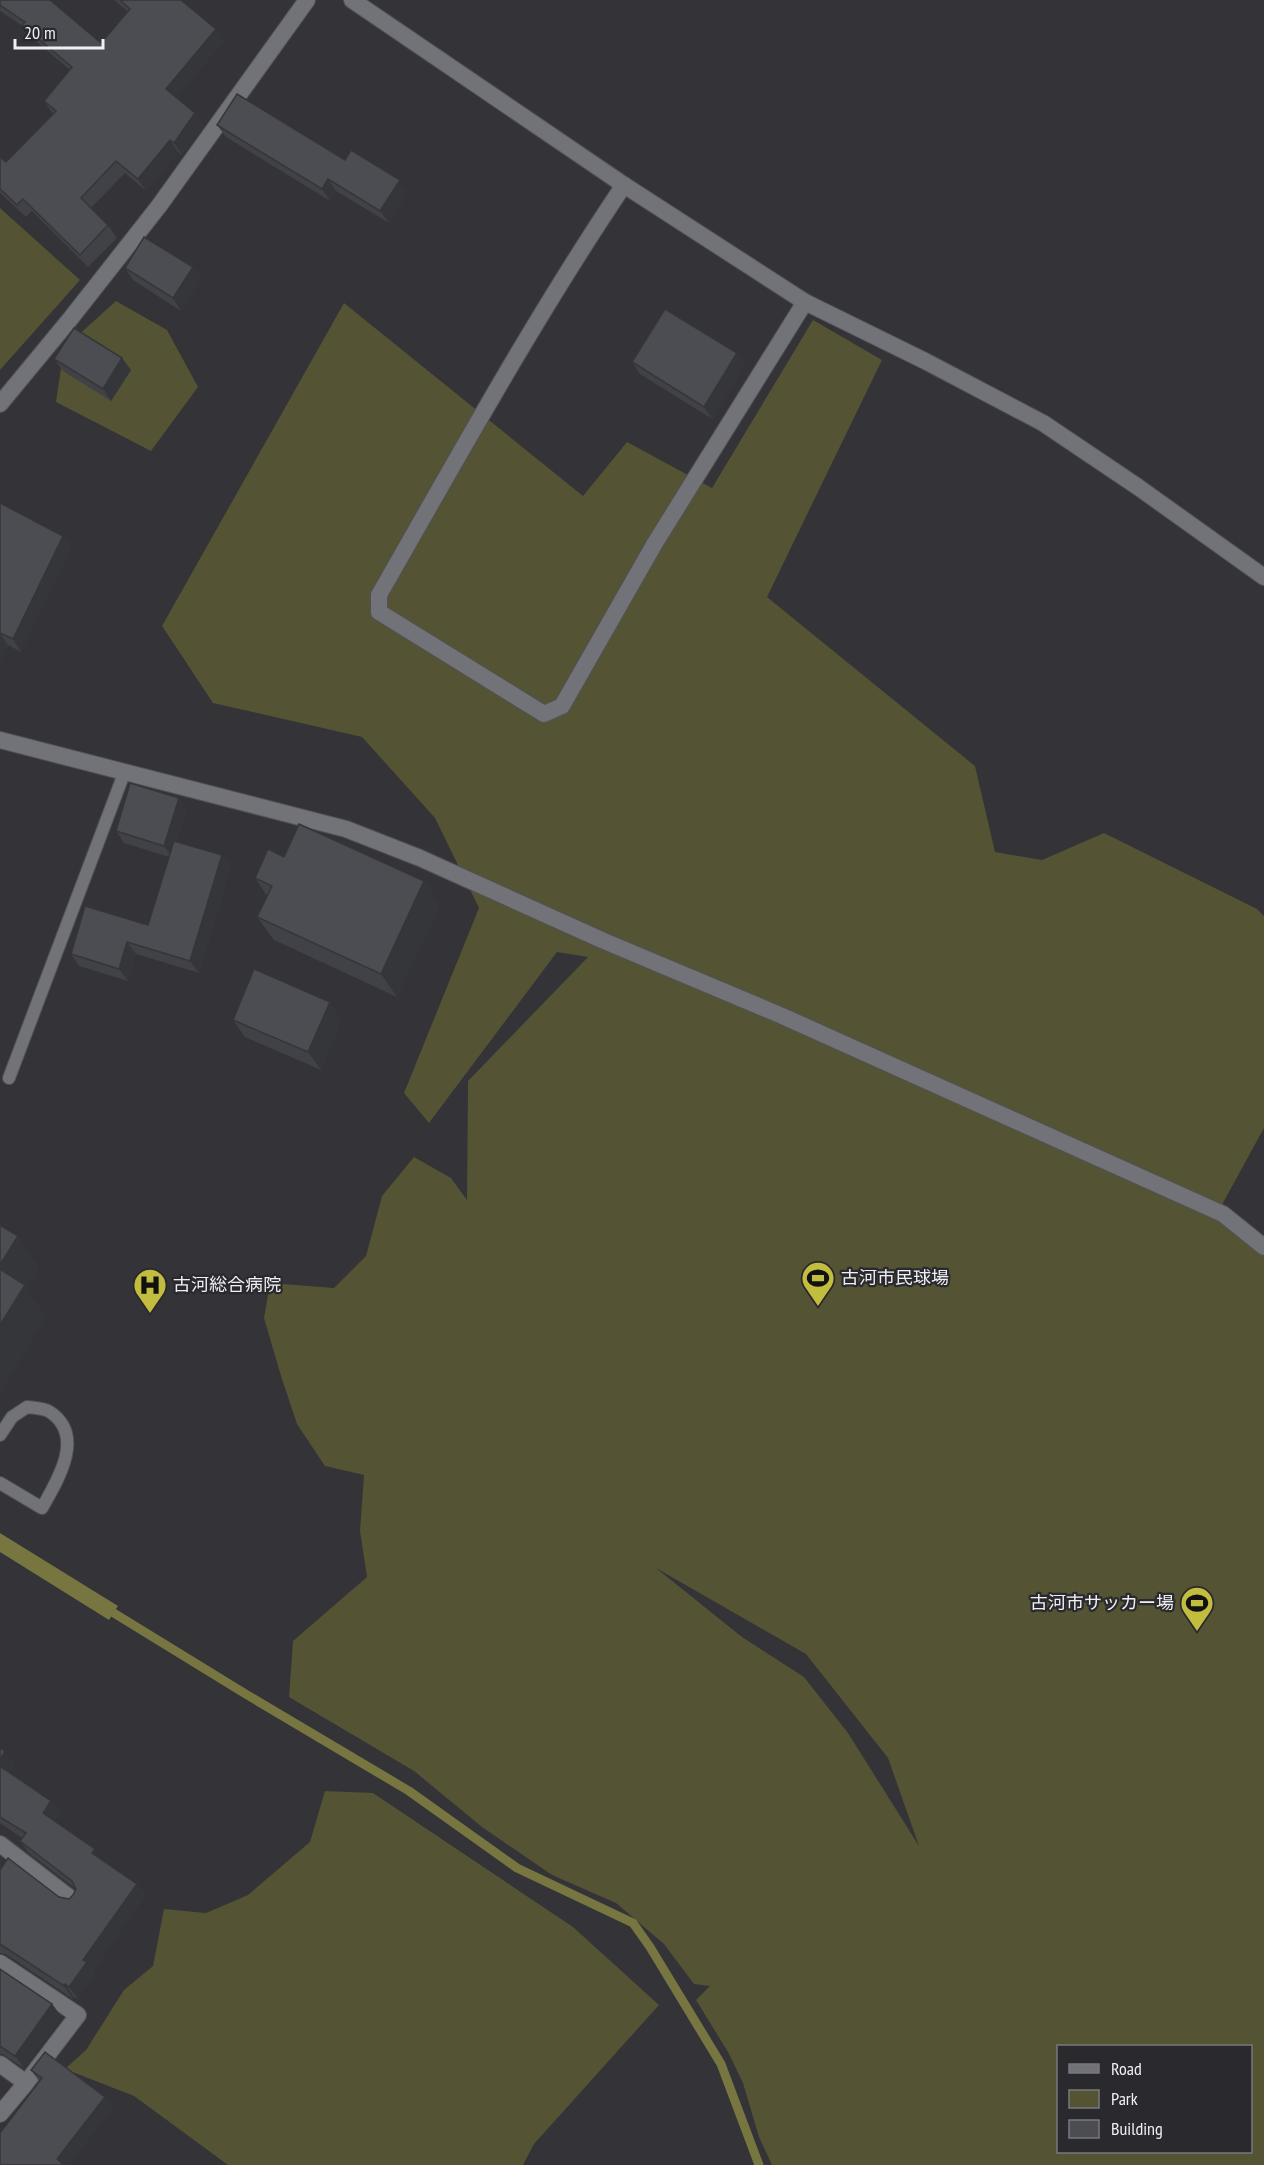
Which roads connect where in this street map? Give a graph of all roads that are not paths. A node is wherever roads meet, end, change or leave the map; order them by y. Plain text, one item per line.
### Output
1 (307, 0) edge
2 (352, 0) edge
3 (624, 185) junction
4 (805, 302) junction
5 (0, 404) edge
6 (1264, 577) edge
7 (0, 740) edge
8 (125, 771) junction
9 (9, 1078) dead end
10 (1264, 1247) edge
11 (0, 1435) edge
12 (0, 1483) edge
13 (0, 1844) edge
14 (74, 1901) edge
15 (0, 1963) edge
16 (0, 2064) edge
17 (26, 2083) junction
18 (0, 2114) edge

1 - 5 street
2 - 3 street
3 - 4 street
3 - 4 street
4 - 6 street
7 - 8 street
8 - 9 lane
8 - 10 street
11 - 12 lane
13 - 14 street
15 - 17 street
16 - 17 street
17 - 18 street

